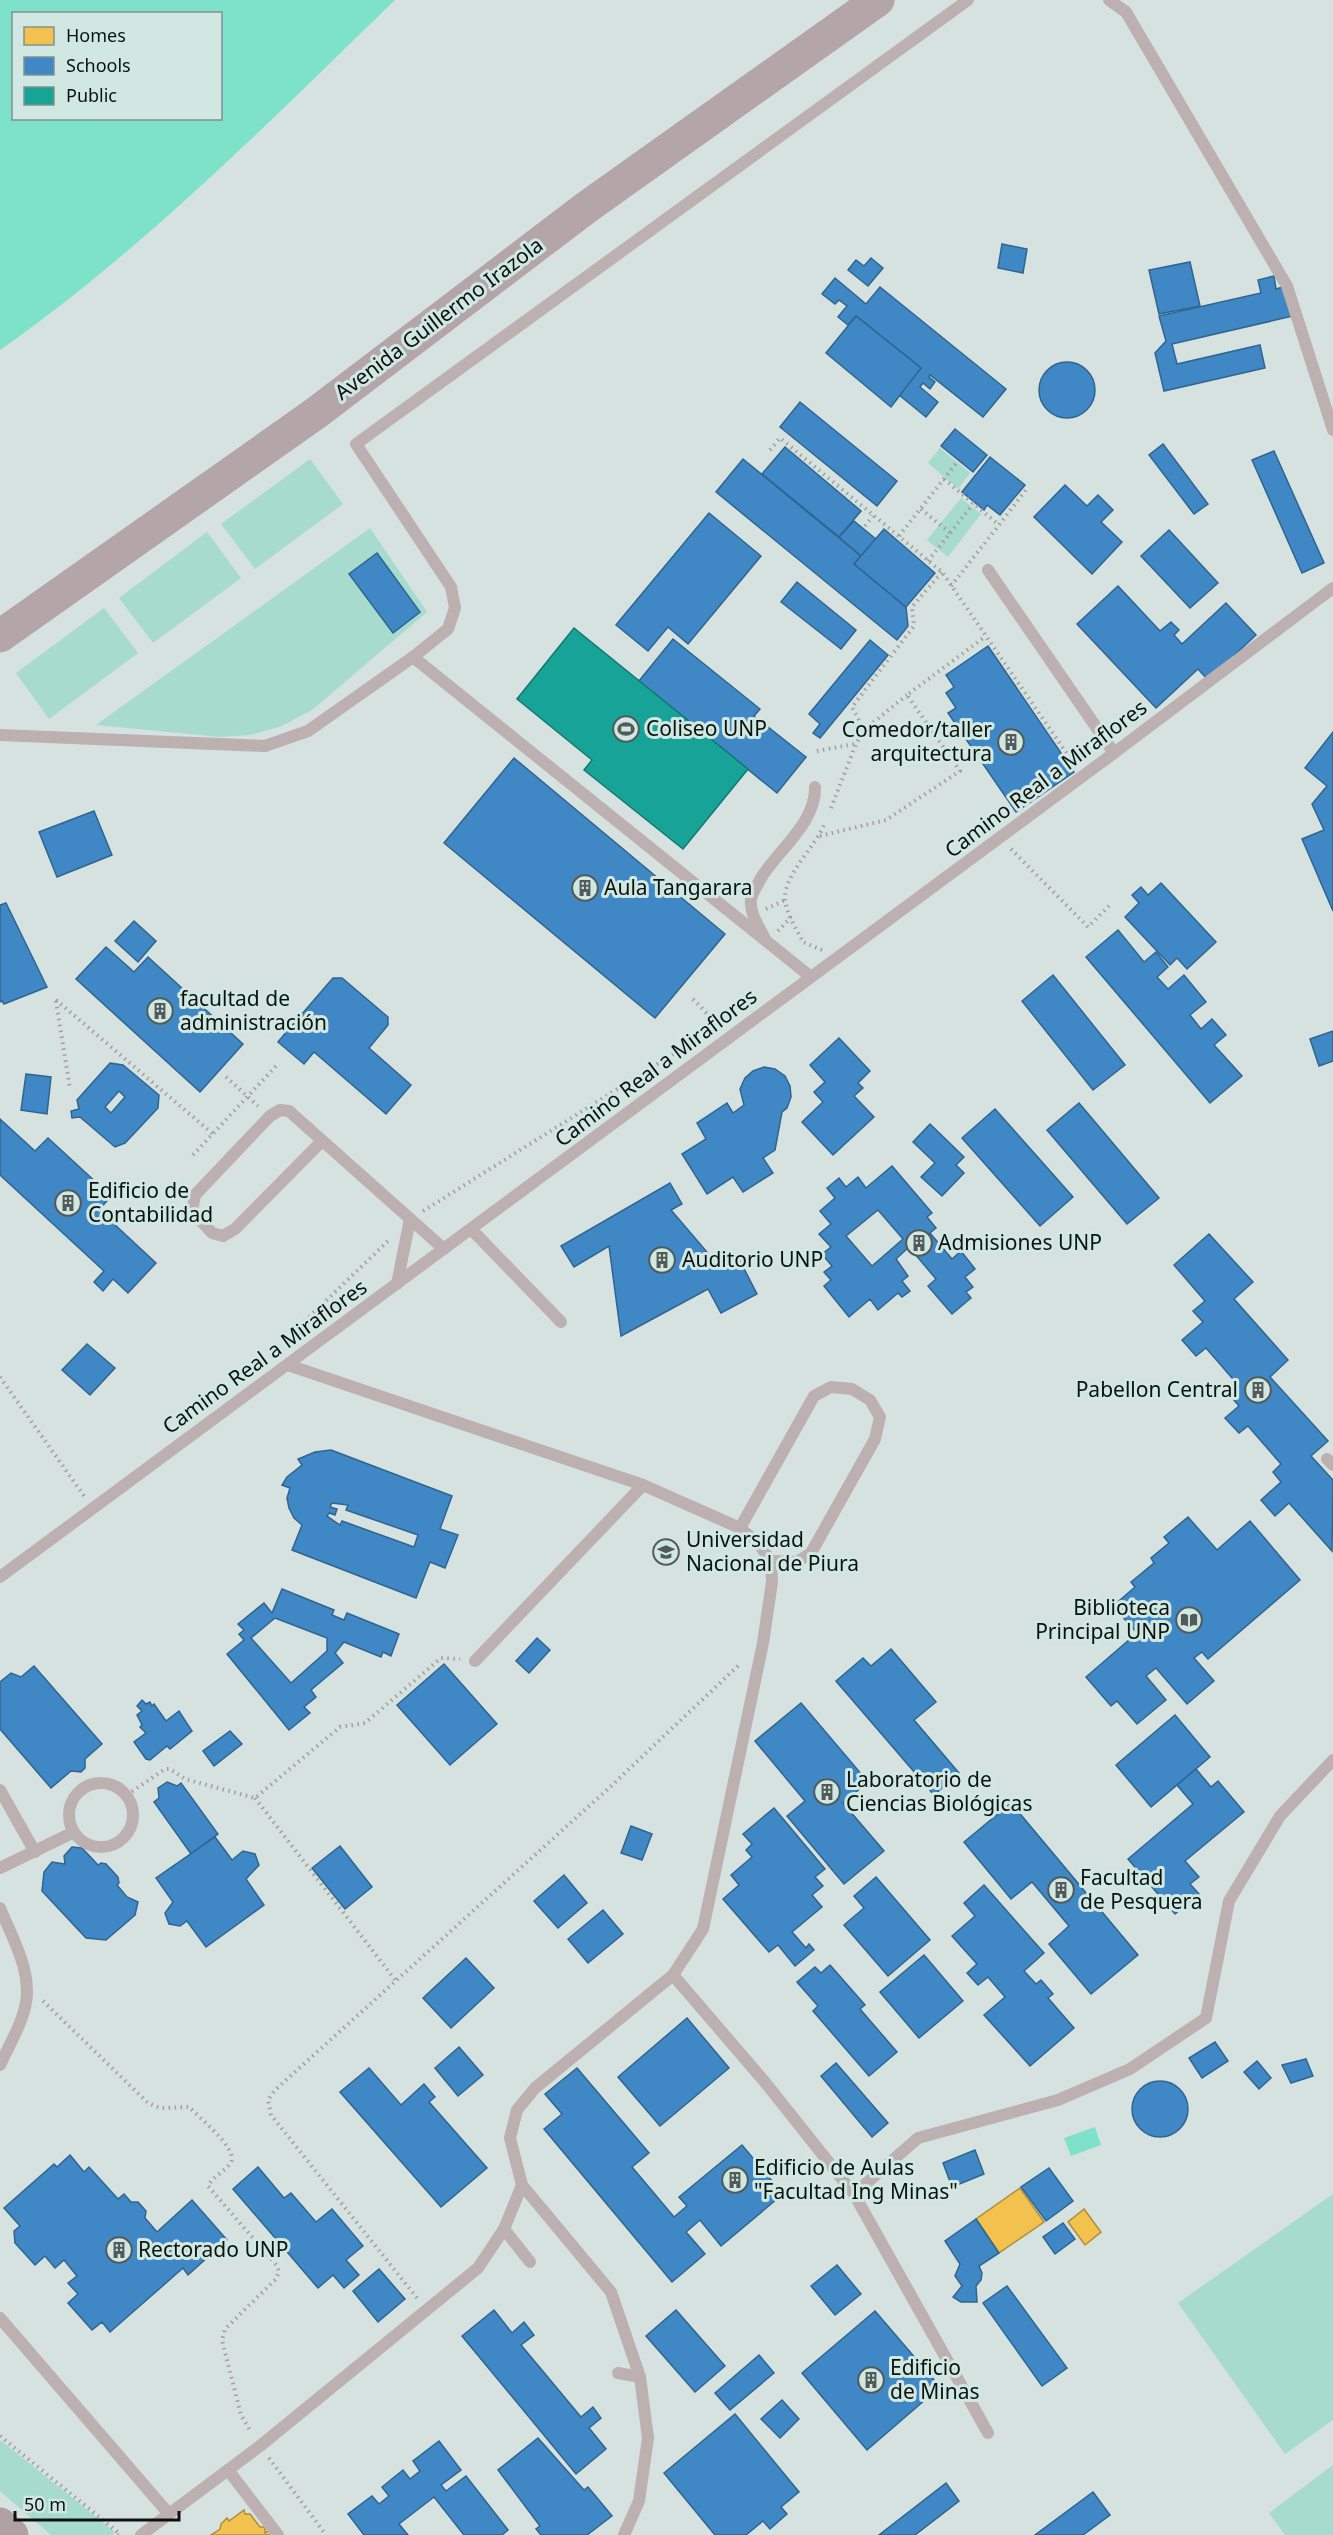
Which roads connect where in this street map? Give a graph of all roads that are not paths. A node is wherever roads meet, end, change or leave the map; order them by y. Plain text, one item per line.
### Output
1 (878, 0) edge
2 (968, 0) edge
3 (1109, 0) edge
4 (1333, 430) edge
5 (988, 570) dead end
6 (1333, 588) edge
7 (0, 636) edge
8 (413, 657) junction
9 (0, 735) edge
10 (1114, 753) junction
11 (815, 787) dead end
12 (767, 943) junction
13 (811, 977) junction
14 (322, 1141) junction
15 (410, 1219) junction
16 (471, 1229) junction
17 (444, 1250) junction
18 (397, 1284) junction
19 (561, 1322) dead end
20 (288, 1365) junction
21 (643, 1485) junction
22 (740, 1528) junction
23 (771, 1562) junction
24 (0, 1577) edge
25 (475, 1660) road end
26 (1333, 1760) edge
27 (0, 1790) edge
28 (74, 1832) junction
29 (35, 1852) junction
30 (0, 1868) edge
31 (0, 1908) edge
32 (673, 1975) junction
33 (0, 2065) edge
34 (522, 2185) junction
35 (854, 2194) junction
36 (504, 2229) junction
37 (530, 2262) dead end
38 (0, 2318) edge
39 (618, 2373) dead end
40 (640, 2377) junction
41 (988, 2433) dead end
42 (228, 2470) junction
43 (169, 2514) junction
44 (0, 2524) edge
45 (12, 2535) edge
46 (141, 2535) edge
47 (278, 2535) edge
48 (624, 2535) edge

1 - 7 main road, Avenida Guillermo Irazola
2 - 8 lane
3 - 4 lane
5 - 10 lane
6 - 10 lane, Camino Real a Miraflores
8 - 9 lane
8 - 12 lane
10 - 13 lane, Camino Real a Miraflores
11 - 12 lane
12 - 13 lane
13 - 16 lane, Camino Real a Miraflores
14 - 14 lane
14 - 15 lane
15 - 17 lane
15 - 18 lane
16 - 17 lane, Camino Real a Miraflores
16 - 19 lane
17 - 18 lane, Camino Real a Miraflores
18 - 20 lane, Camino Real a Miraflores
20 - 21 lane
20 - 24 lane, Camino Real a Miraflores
21 - 22 lane
21 - 25 lane
22 - 23 lane
22 - 23 lane
23 - 32 lane
26 - 35 lane
27 - 29 lane
28 - 28 lane
28 - 29 lane
29 - 30 lane
31 - 33 lane
32 - 34 lane
32 - 35 lane
34 - 36 lane
34 - 40 lane
35 - 41 lane
36 - 37 lane
36 - 42 lane
38 - 43 lane
39 - 40 lane
40 - 48 lane
42 - 43 lane
42 - 47 lane
43 - 46 lane
44 - 45 highway

